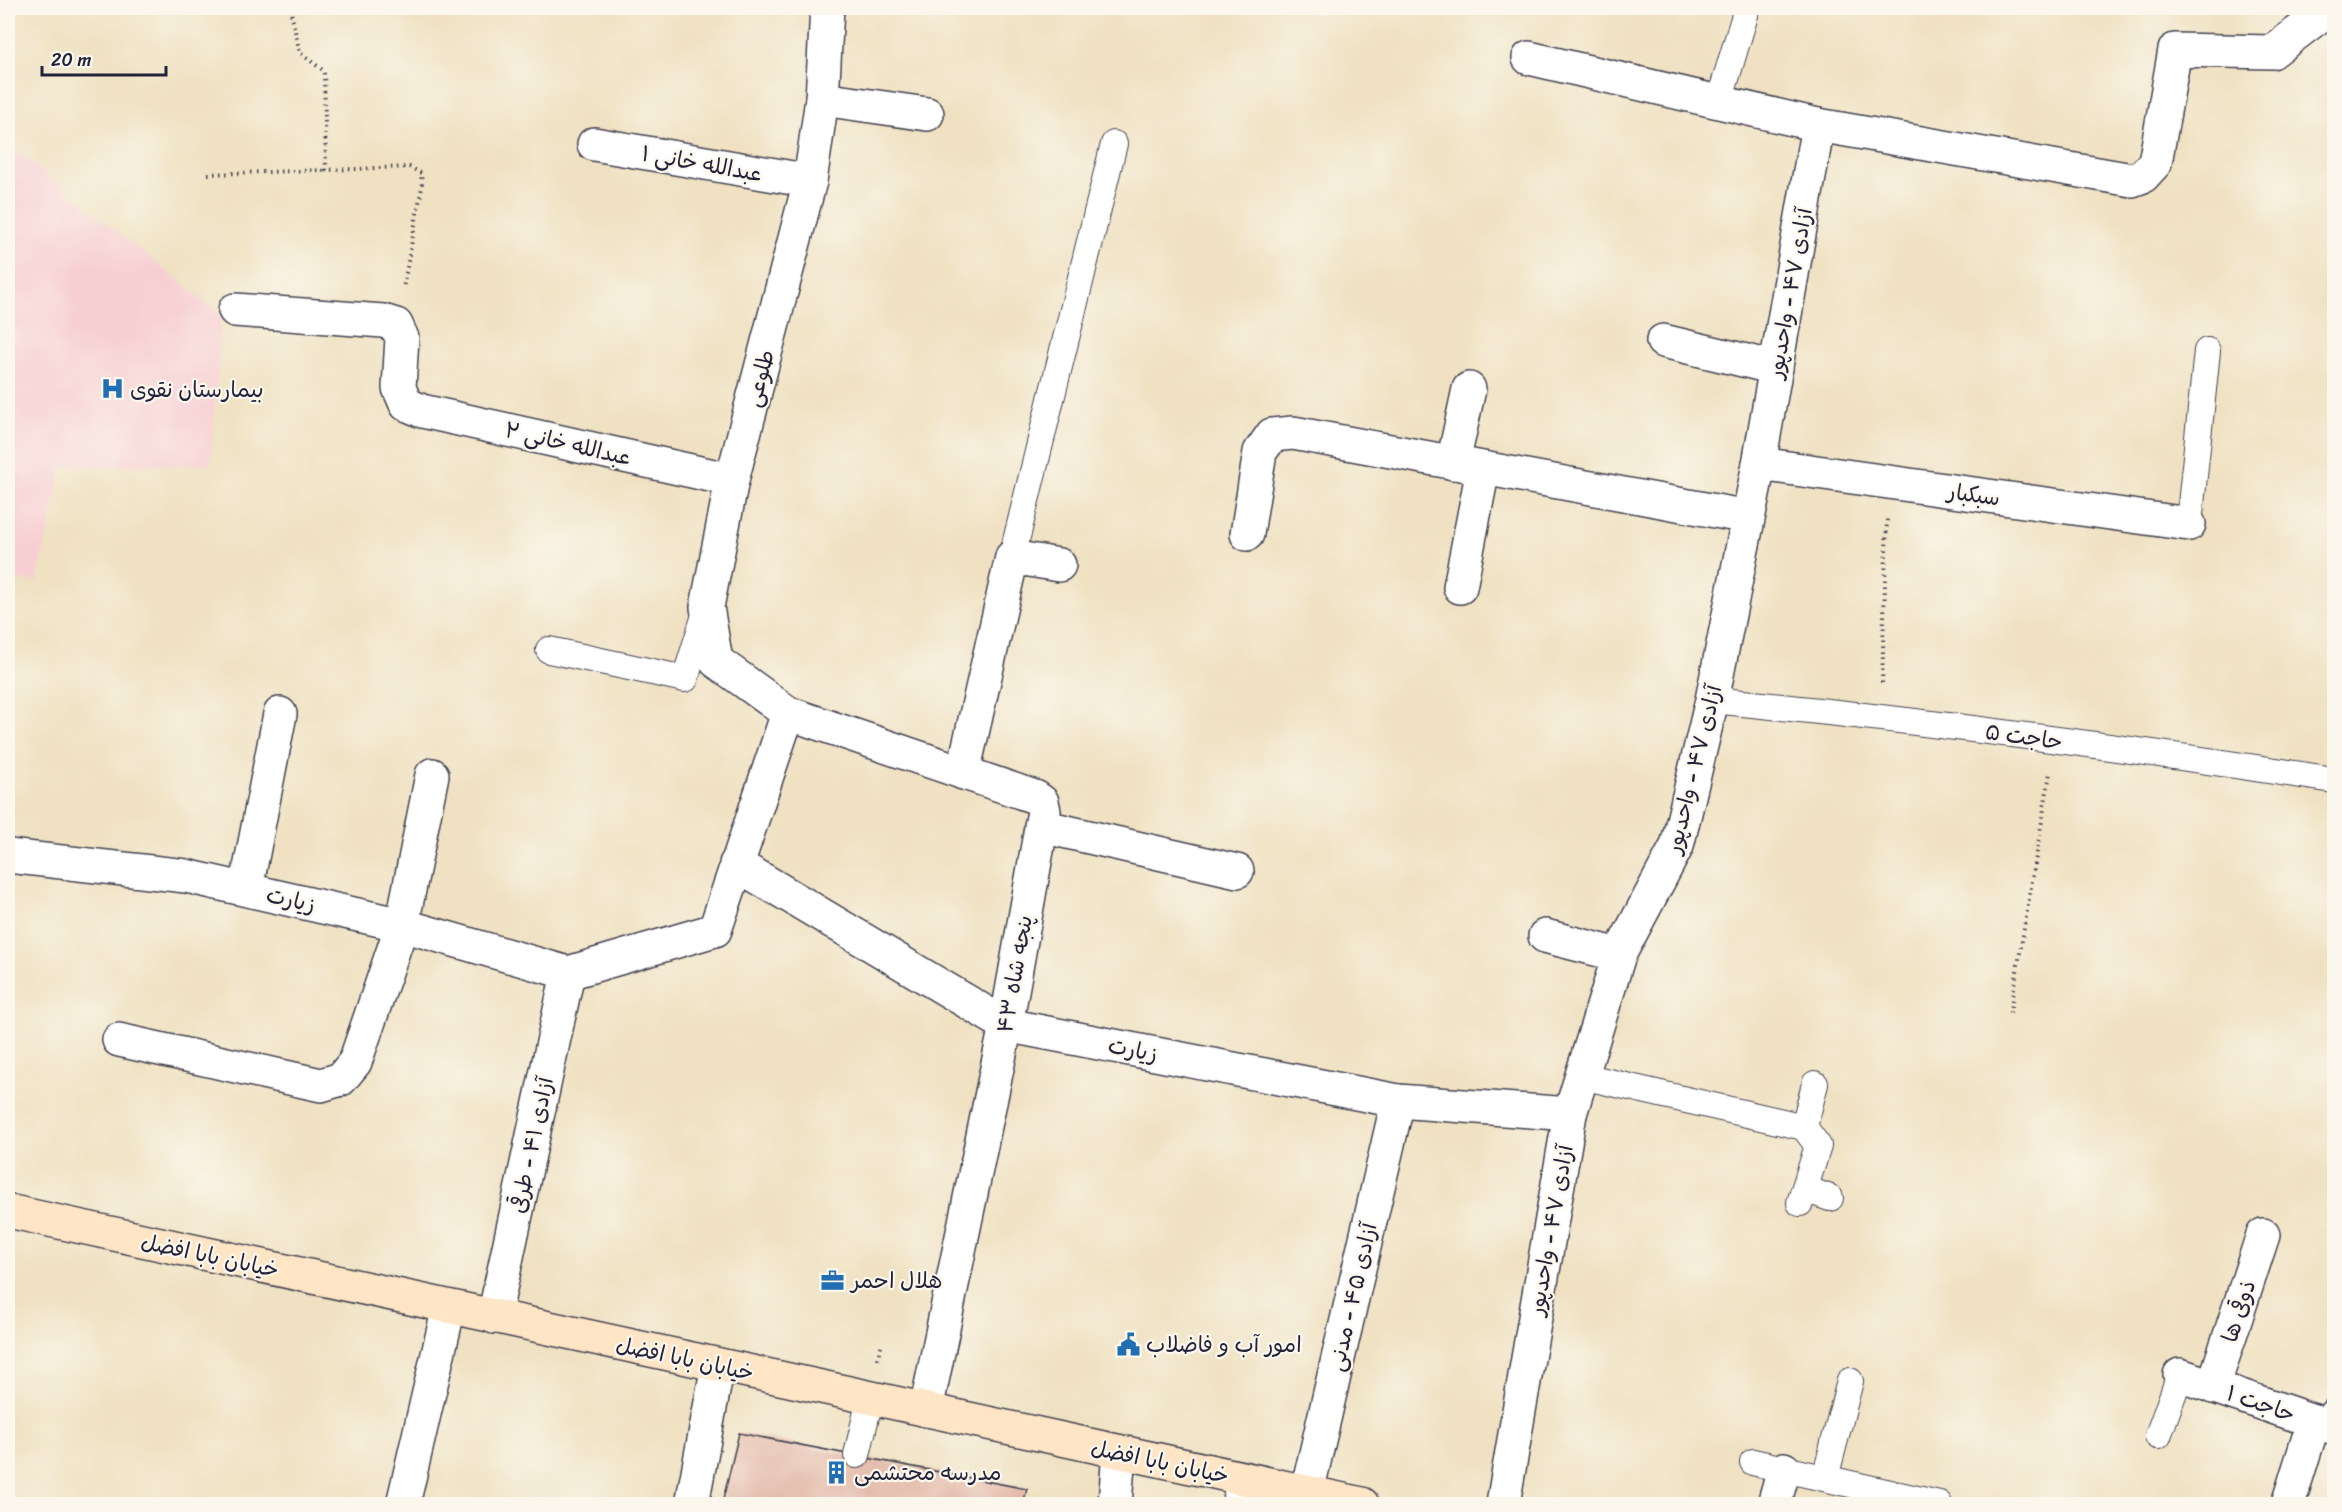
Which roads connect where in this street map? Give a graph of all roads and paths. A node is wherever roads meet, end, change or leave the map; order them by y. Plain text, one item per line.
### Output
1 (290, 8) edge
2 (827, 8) edge
3 (2330, 8) edge
4 (1745, 15) dead end
5 (1529, 58) dead end
6 (822, 99) junction
7 (1719, 102) junction
8 (927, 114) dead end
9 (1818, 125) junction
10 (594, 144) dead end
11 (1114, 144) dead end
12 (326, 170) junction
13 (208, 174) dead end
14 (810, 181) junction
15 (235, 310) dead end
16 (396, 325) junction
17 (1662, 341) dead end
18 (2207, 351) dead end
19 (1776, 368) junction
20 (1469, 388) dead end
21 (1759, 464) junction
22 (1468, 466) junction
23 (732, 480) junction
24 (1889, 482) junction
25 (1748, 517) junction
26 (2189, 524) joint
27 (1247, 534) dead end
28 (1012, 557) junction
29 (1059, 565) dead end
30 (1460, 587) dead end
31 (707, 607) junction
32 (549, 650) dead end
33 (1712, 700) junction
34 (788, 713) junction
35 (280, 714) dead end
36 (1880, 717) junction
37 (2055, 740) junction
38 (963, 773) junction
39 (432, 775) dead end
40 (2334, 780) edge
41 (1041, 826) junction
42 (8, 856) edge
43 (736, 864) junction
44 (1237, 871) dead end
45 (246, 889) junction
46 (402, 925) junction
47 (1545, 936) dead end
48 (1619, 955) junction
49 (568, 973) junction
50 (2010, 1013) dead end
51 (1006, 1025) junction
52 (119, 1040) dead end
53 (1582, 1076) junction
54 (1815, 1084) dead end
55 (1398, 1101) junction
56 (1570, 1114) junction
57 (1804, 1127) junction
58 (1830, 1198) dead end
59 (8, 1211) edge
60 (2263, 1235) dead end
61 (449, 1307) junction
62 (494, 1317) junction
63 (717, 1365) junction
64 (2180, 1375) joint
65 (1850, 1381) dead end
66 (2213, 1387) junction
67 (870, 1399) junction
68 (926, 1410) junction
69 (2324, 1419) edge
70 (2158, 1436) dead end
71 (1119, 1452) junction
72 (857, 1455) dead end
73 (1768, 1465) joint
74 (1825, 1478) junction
75 (1238, 1491) edge
76 (1307, 1492) junction
77 (403, 1504) edge
78 (692, 1504) edge
79 (1115, 1504) edge
80 (1362, 1504) edge
81 (1503, 1504) edge
82 (1774, 1504) edge
83 (1939, 1504) edge
84 (2288, 1504) edge

1 - 12 path
2 - 6 street, طلوعی
3 - 9 street
4 - 7 lane
5 - 7 street
6 - 8 street
6 - 14 street, طلوعی
7 - 9 street
9 - 19 street, آزادی ۴۷ - واحدپور
10 - 14 street, عبدالله خانی ۱
11 - 28 lane
12 - 13 path
12 - 16 path
14 - 23 street, طلوعی
15 - 16 street
16 - 23 street, عبدالله خانی ۲
17 - 19 street
18 - 26 lane
19 - 21 street, آزادی ۴۷ - واحدپور
20 - 22 street
21 - 24 street, سبکبار
21 - 25 street, آزادی ۴۷ - واحدپور
22 - 25 street
22 - 27 street
22 - 30 street
23 - 31 street, طلوعی
24 - 26 street, سبکبار
24 - 36 path
25 - 33 street, آزادی ۴۷ - واحدپور
28 - 29 street
28 - 38 street
31 - 32 lane
31 - 34 street, طلوعی
33 - 36 lane, حاجت ۵
33 - 48 street, آزادی ۴۷ - واحدپور
34 - 38 street, پنجه شاه ۴۳
34 - 43 street
35 - 45 street
36 - 37 lane, حاجت ۵
37 - 40 lane, حاجت ۵
37 - 50 path
38 - 41 street, پنجه شاه ۴۳
39 - 46 street
41 - 44 street
41 - 51 street, پنجه شاه ۴۳
42 - 45 street, زیارت
43 - 49 street
43 - 51 street, زیارت
45 - 46 street, زیارت
46 - 49 street, زیارت
46 - 52 street
47 - 48 street
48 - 53 street, آزادی ۴۷ - واحدپور
49 - 62 street, آزادی ۴۱ - طرقی
51 - 55 street, زیارت
51 - 68 street, پنجه شاه ۴۳
53 - 56 street, آزادی ۴۷ - واحدپور
53 - 57 lane
54 - 57 lane
55 - 56 street, زیارت
55 - 76 street, آزادی ۴۵ - مدنی
56 - 81 street, آزادی ۴۷ - واحدپور
57 - 58 lane
59 - 61 main road, خیابان بابا افضل
60 - 66 street, ذوقی ها
61 - 62 main road, خیابان بابا افضل
61 - 77 street
62 - 63 main road, خیابان بابا افضل
63 - 67 main road, خیابان بابا افضل
63 - 78 street
64 - 66 street, حاجت ۱
64 - 70 lane
65 - 74 lane
66 - 69 street, حاجت ۱
67 - 68 main road, خیابان بابا افضل
67 - 72 lane
68 - 71 main road, خیابان بابا افضل
69 - 84 street
71 - 75 main road, خیابان بابا افضل
71 - 79 street
73 - 74 lane
73 - 82 street
74 - 83 lane
75 - 76 main road, خیابان بابا افضل
76 - 80 main road, خیابان بابا افضل

